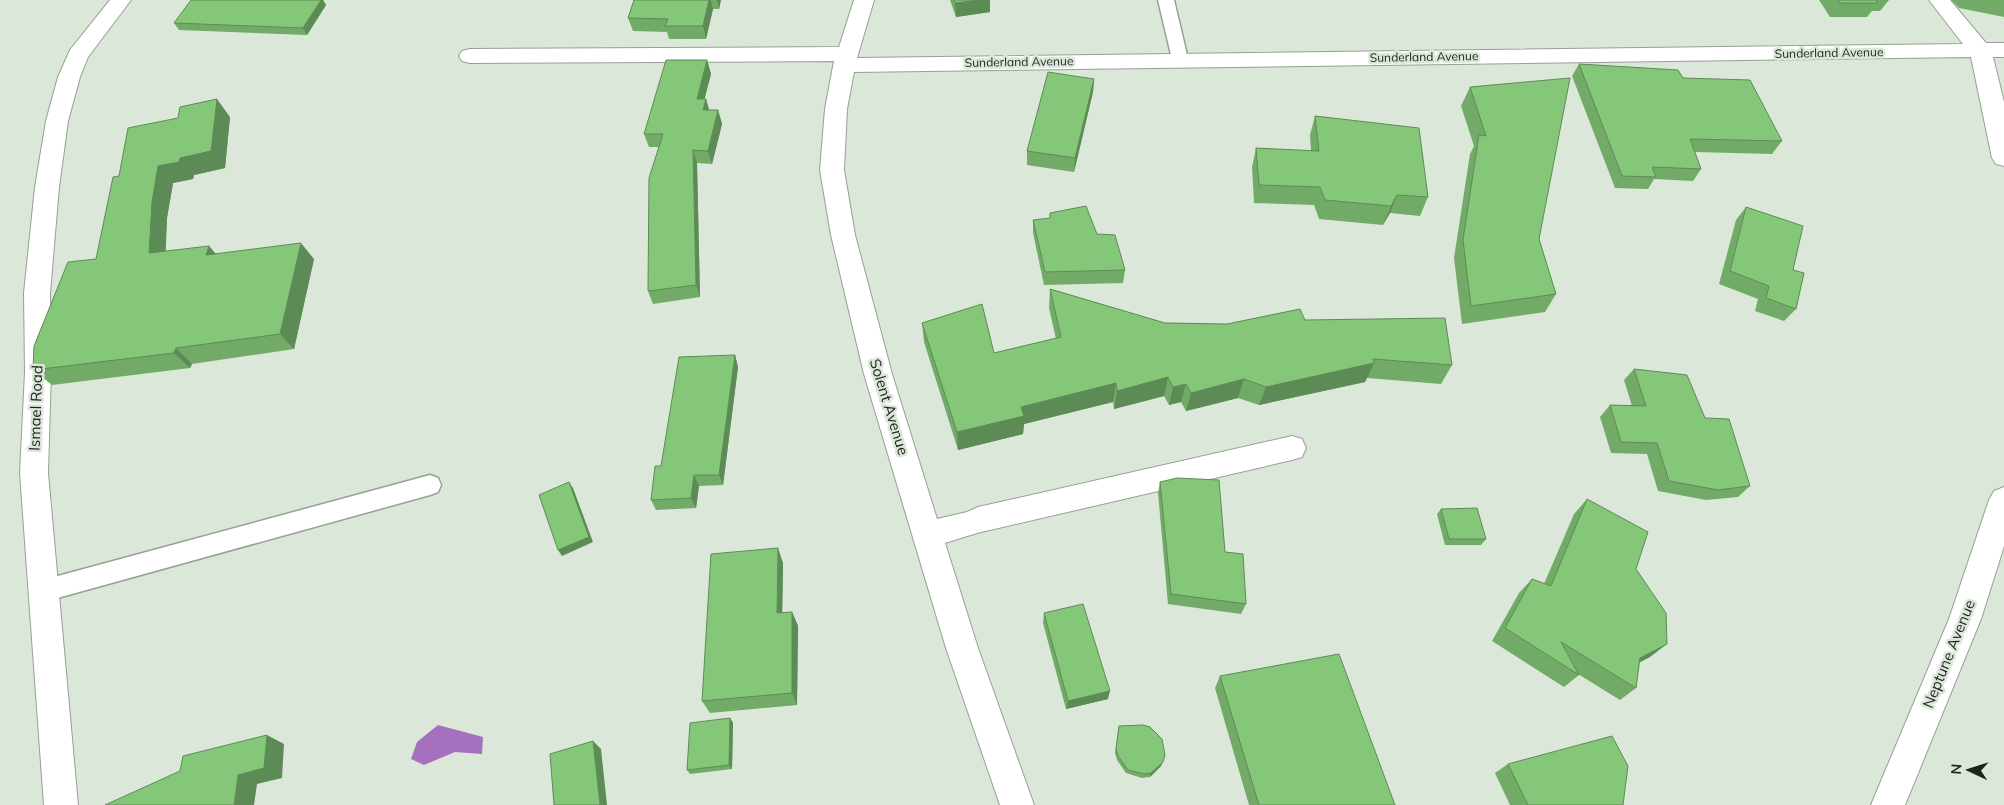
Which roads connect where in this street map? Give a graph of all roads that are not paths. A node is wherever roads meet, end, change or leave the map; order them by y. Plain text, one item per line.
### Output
1 (121, 0) edge
2 (864, 0) edge
3 (1166, 0) edge
4 (1939, 0) edge
5 (2004, 50) edge
6 (1981, 52) junction
7 (470, 56) dead end
8 (845, 59) junction
9 (1180, 59) junction
10 (2004, 158) edge
11 (1292, 448) dead end
12 (430, 484) dead end
13 (2004, 500) edge
14 (928, 534) junction
15 (43, 590) junction
16 (61, 805) edge
17 (1017, 805) edge
18 (1888, 805) edge

1 - 15 street, Ismael Road
2 - 8 street, Solent Avenue
3 - 9 lane
4 - 6 street
5 - 6 street, Sunderland Avenue
6 - 9 street, Sunderland Avenue
6 - 10 street
7 - 8 street, Sunderland Avenue
8 - 9 street, Sunderland Avenue
8 - 14 street, Solent Avenue
11 - 14 street
12 - 15 lane
13 - 18 street, Neptune Avenue
14 - 17 street, Solent Avenue
15 - 16 street, Ismael Road

